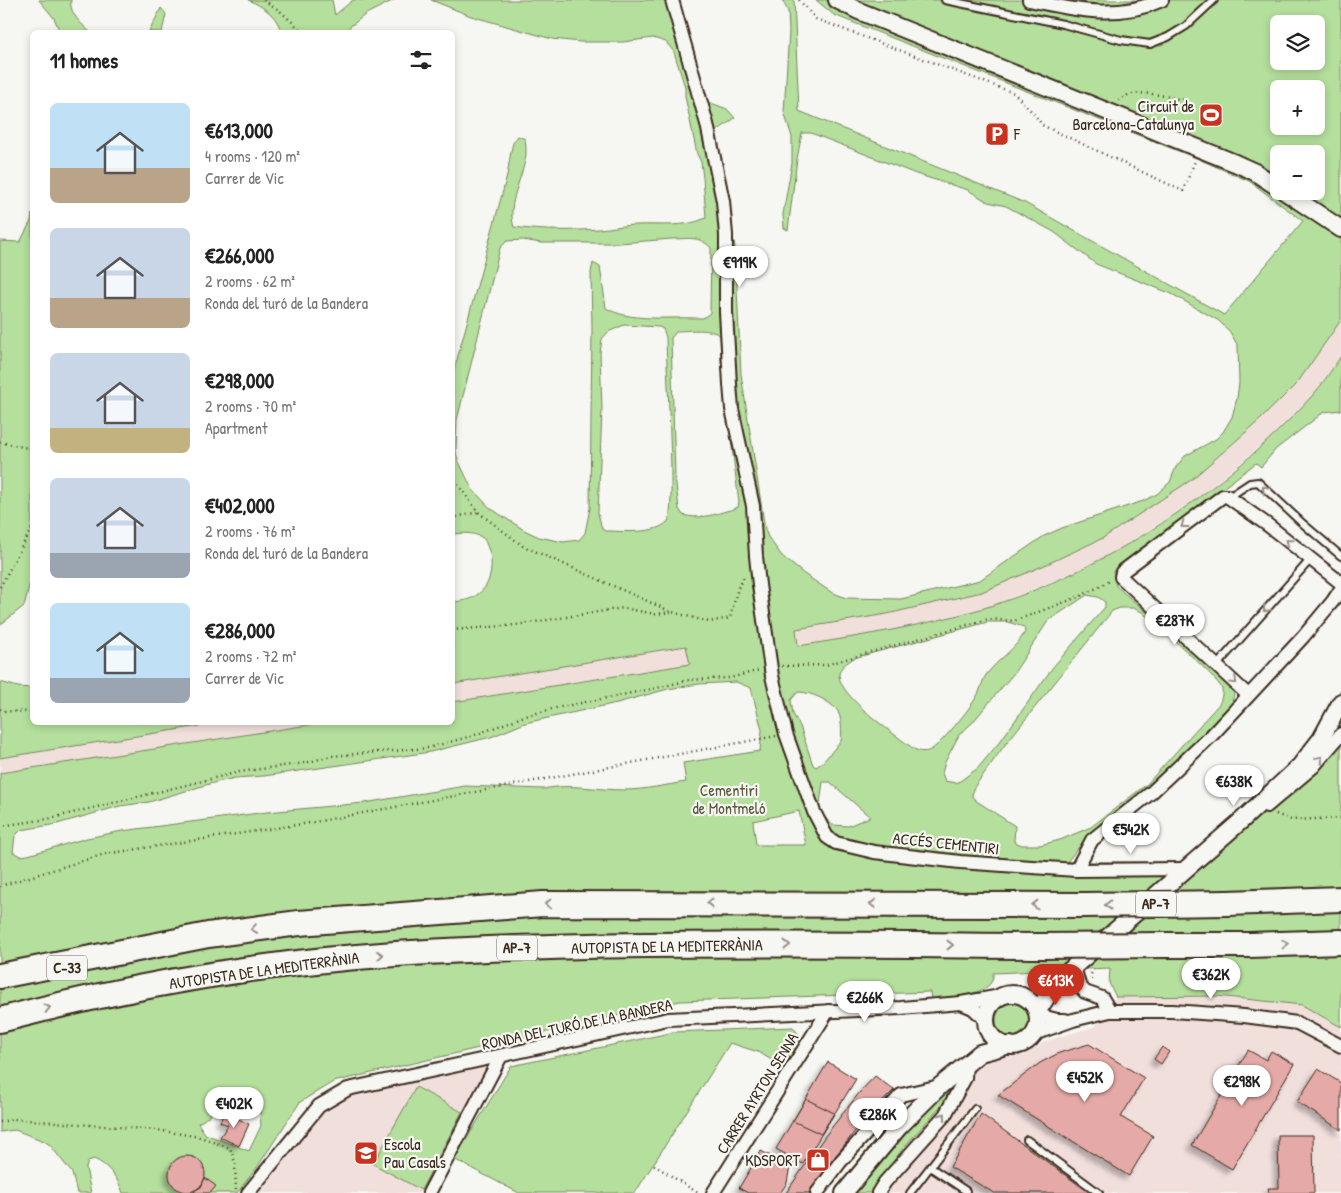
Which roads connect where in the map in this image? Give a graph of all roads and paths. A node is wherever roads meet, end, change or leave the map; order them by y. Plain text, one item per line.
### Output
1 (264, 0) edge
2 (672, 0) edge
3 (799, 0) edge
4 (837, 0) edge
5 (945, 0) edge
6 (1029, 0) edge
7 (1162, 0) edge
8 (1214, 0) edge
9 (301, 30) edge
10 (1184, 100) dead end
11 (1116, 104) dead end
12 (1196, 158) dead end
13 (1270, 182) edge
14 (1298, 200) edge
15 (1341, 229) edge
16 (0, 442) edge
17 (30, 449) edge
18 (455, 480) edge
19 (1229, 497) junction
20 (478, 512) junction
21 (455, 517) edge
22 (30, 532) edge
23 (756, 556) junction
24 (1341, 556) edge
25 (1310, 560) junction
26 (1121, 577) junction
27 (1341, 584) edge
28 (0, 587) edge
29 (672, 612) junction
30 (455, 630) edge
31 (1217, 665) junction
32 (773, 670) junction
33 (1248, 695) junction
34 (1341, 702) edge
35 (0, 709) edge
36 (30, 712) edge
37 (786, 734) junction
38 (1341, 734) edge
39 (1267, 806) junction
40 (1341, 818) edge
41 (1241, 821) junction
42 (0, 826) edge
43 (1186, 869) junction
44 (1076, 870) junction
45 (0, 886) edge
46 (1341, 899) edge
47 (1341, 942) edge
48 (135, 949) junction
49 (1074, 966) junction
50 (0, 976) edge
51 (1056, 983) junction
52 (0, 988) edge
53 (1019, 995) junction
54 (1001, 996) junction
55 (961, 1003) junction
56 (828, 1011) junction
57 (1110, 1011) junction
58 (1038, 1014) junction
59 (0, 1020) edge
60 (1073, 1020) junction
61 (987, 1024) junction
62 (1034, 1034) junction
63 (1010, 1045) junction
64 (1341, 1046) edge
65 (980, 1054) junction
66 (501, 1056) junction
67 (966, 1064) junction
68 (940, 1086) junction
69 (975, 1109) dead end
70 (0, 1122) edge
71 (1027, 1140) dead end
72 (654, 1165) dead end
73 (930, 1167) junction
74 (966, 1192) edge
75 (237, 1193) edge
76 (248, 1193) edge
77 (429, 1193) edge
78 (698, 1193) edge
79 (714, 1193) edge
80 (817, 1193) edge
81 (844, 1193) edge
82 (878, 1193) edge
83 (910, 1193) edge
84 (1099, 1193) edge

1 - 9 path
2 - 23 street, ACCÉS CEMENTIRI
3 - 12 path
4 - 13 street
5 - 8 lane
6 - 7 street
10 - 11 path
14 - 15 street
16 - 17 path
18 - 20 path
24 -> 19 lane
25 -> 19 street
19 -> 26 street
20 - 21 path
20 - 29 path
22 - 28 path
23 - 29 path
23 - 32 street, ACCÉS CEMENTIRI, bridge
25 - 27 street
25 -> 31 lane
26 - 31 street
26 - 32 path
27 - 33 street
29 - 30 path
31 -> 33 street
32 - 37 street, ACCÉS CEMENTIRI
32 - 42 path
33 - 44 street
34 - 41 street
35 - 36 path
37 - 44 street, ACCÉS CEMENTIRI
37 - 45 path
39 -> 38 street
39 - 40 path
39 - 41 street
41 - 43 street
43 - 44 street, ACCÉS CEMENTIRI
43 - 49 street
46 -> 48 highway, AP-7, bridge
59 -> 47 highway, AUTOPISTA DE LA MEDITERRÀNIA / AP-7, bridge
48 - 50 highway, AP-7
48 - 52 highway, C-33
49 - 51 street
49 - 57 street
51 - 53 street
51 - 58 street
53 - 54 street
53 - 58 street
54 - 55 street, RONDA DEL TURÓ DE LA BANDERA
54 - 61 street
55 - 56 street, RONDA DEL TURÓ DE LA BANDERA
55 - 61 street
56 - 66 street, RONDA DEL TURÓ DE LA BANDERA
56 - 79 street, CARRER AYRTON SENNA
57 - 60 street
57 - 64 street
58 - 60 street
58 - 62 street
60 - 62 street
61 - 63 street
61 - 65 street
62 - 63 street
63 - 65 street
65 - 67 street
66 - 76 street, RONDA DEL TURÓ DE LA BANDERA
66 - 77 street
67 - 68 street
82 -> 67 street
68 - 80 street
68 - 81 street
69 - 73 lane
70 - 75 path
71 - 84 lane
72 - 78 path
73 - 74 lane
73 - 83 lane

